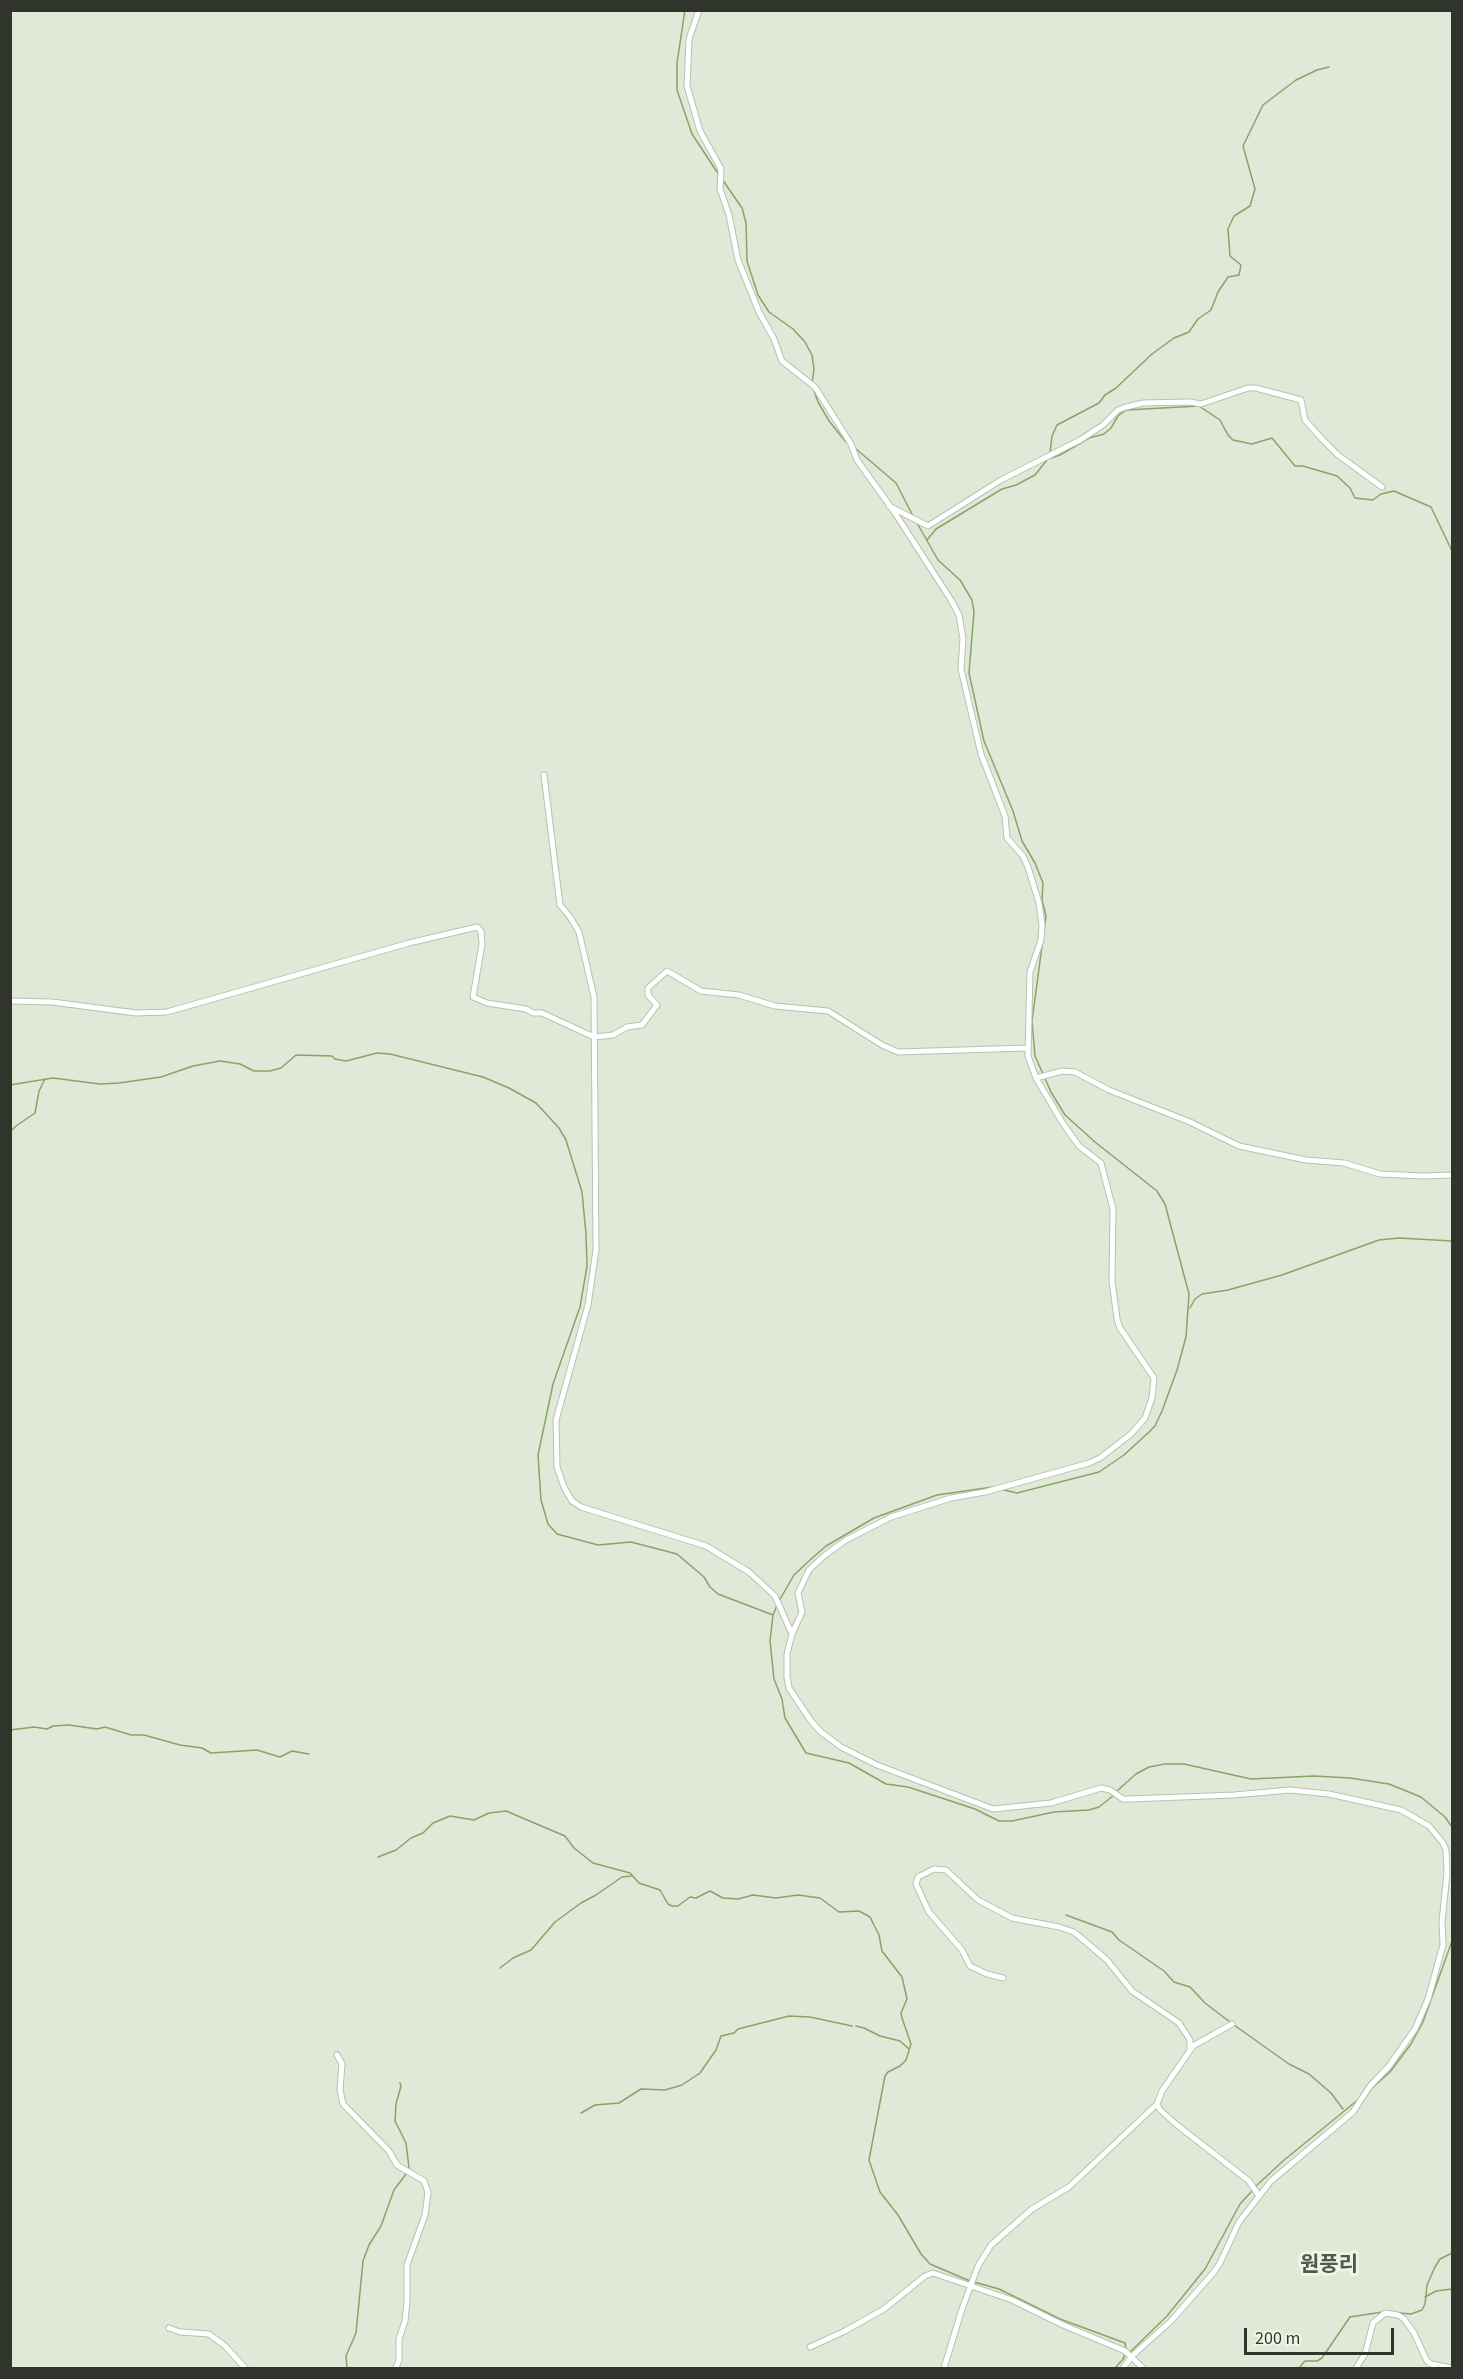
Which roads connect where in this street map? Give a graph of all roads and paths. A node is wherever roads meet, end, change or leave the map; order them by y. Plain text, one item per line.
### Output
1 (699, 10) edge
2 (1382, 487) dead end
3 (889, 506) junction
4 (544, 775) dead end
5 (10, 1000) edge
6 (594, 1037) junction
7 (1026, 1048) junction
8 (1036, 1078) junction
9 (1452, 1175) edge
10 (792, 1634) junction
11 (1003, 1978) dead end
12 (1232, 2024) dead end
13 (1190, 2050) junction
14 (337, 2055) dead end
15 (1157, 2104) junction
16 (1259, 2196) junction
17 (971, 2288) junction
18 (169, 2328) dead end
19 (810, 2347) dead end
20 (1132, 2356) junction
21 (245, 2368) edge
22 (396, 2368) edge
23 (944, 2368) edge
24 (1123, 2368) edge
25 (1143, 2368) edge
26 (1356, 2368) edge
27 (1452, 2368) edge

1 - 3 street
2 - 3 street
3 - 7 street
4 - 6 street
5 - 6 street
6 - 7 street
6 - 10 street
7 - 8 street
8 - 9 street
8 - 10 street
10 - 16 street
11 - 13 street
12 - 13 street
13 - 15 street
14 - 22 street
15 - 16 street
15 - 17 street
16 - 20 street
17 - 19 street
17 - 20 street
17 - 23 street
18 - 21 street
20 - 24 street
20 - 25 street
26 - 27 street

